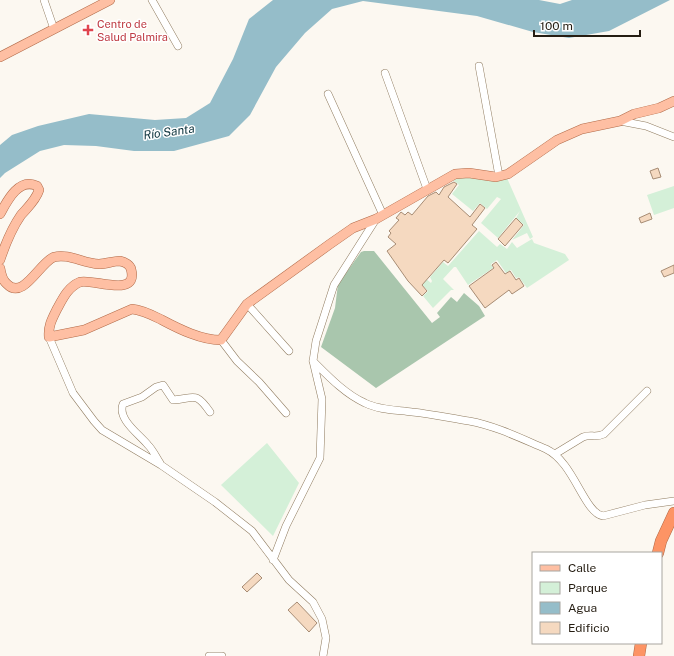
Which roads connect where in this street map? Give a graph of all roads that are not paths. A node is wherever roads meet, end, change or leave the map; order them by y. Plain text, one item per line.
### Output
1 (44, 0) edge
2 (110, 0) edge
3 (152, 0) edge
4 (54, 29) junction
5 (178, 46) dead end
6 (0, 57) edge
7 (479, 66) dead end
8 (385, 73) dead end
9 (328, 94) dead end
10 (674, 101) edge
11 (620, 121) junction
12 (674, 137) edge
13 (499, 176) junction
14 (427, 189) junction
15 (0, 214) edge
16 (379, 217) junction
17 (0, 260) edge
18 (0, 268) edge
19 (247, 304) junction
20 (49, 337) junction
21 (221, 340) junction
22 (289, 351) dead end
23 (313, 361) junction
24 (647, 391) dead end
25 (210, 412) dead end
26 (286, 413) dead end
27 (555, 454) junction
28 (161, 465) junction
29 (674, 501) edge
30 (674, 513) edge
31 (658, 552) edge
32 (273, 560) junction
33 (641, 644) edge
34 (209, 656) edge
35 (222, 656) edge
36 (323, 656) edge
37 (639, 656) edge

1 - 4 street
2 - 4 main road
3 - 5 street
4 - 6 main road
7 - 13 street
8 - 14 street
9 - 16 street
10 - 11 main road
11 - 12 street
11 - 13 main road
13 - 14 main road
14 - 16 main road
15 - 17 main road
16 - 19 main road
16 - 23 street
18 - 20 main road
19 - 21 main road
19 - 22 street
20 - 21 main road
20 - 28 street
21 - 26 street
23 - 27 street
23 - 32 street
24 - 27 street
25 - 28 street
27 - 29 street
28 - 32 street
30 - 31 highway
32 - 36 street
33 - 37 highway
34 - 35 street

